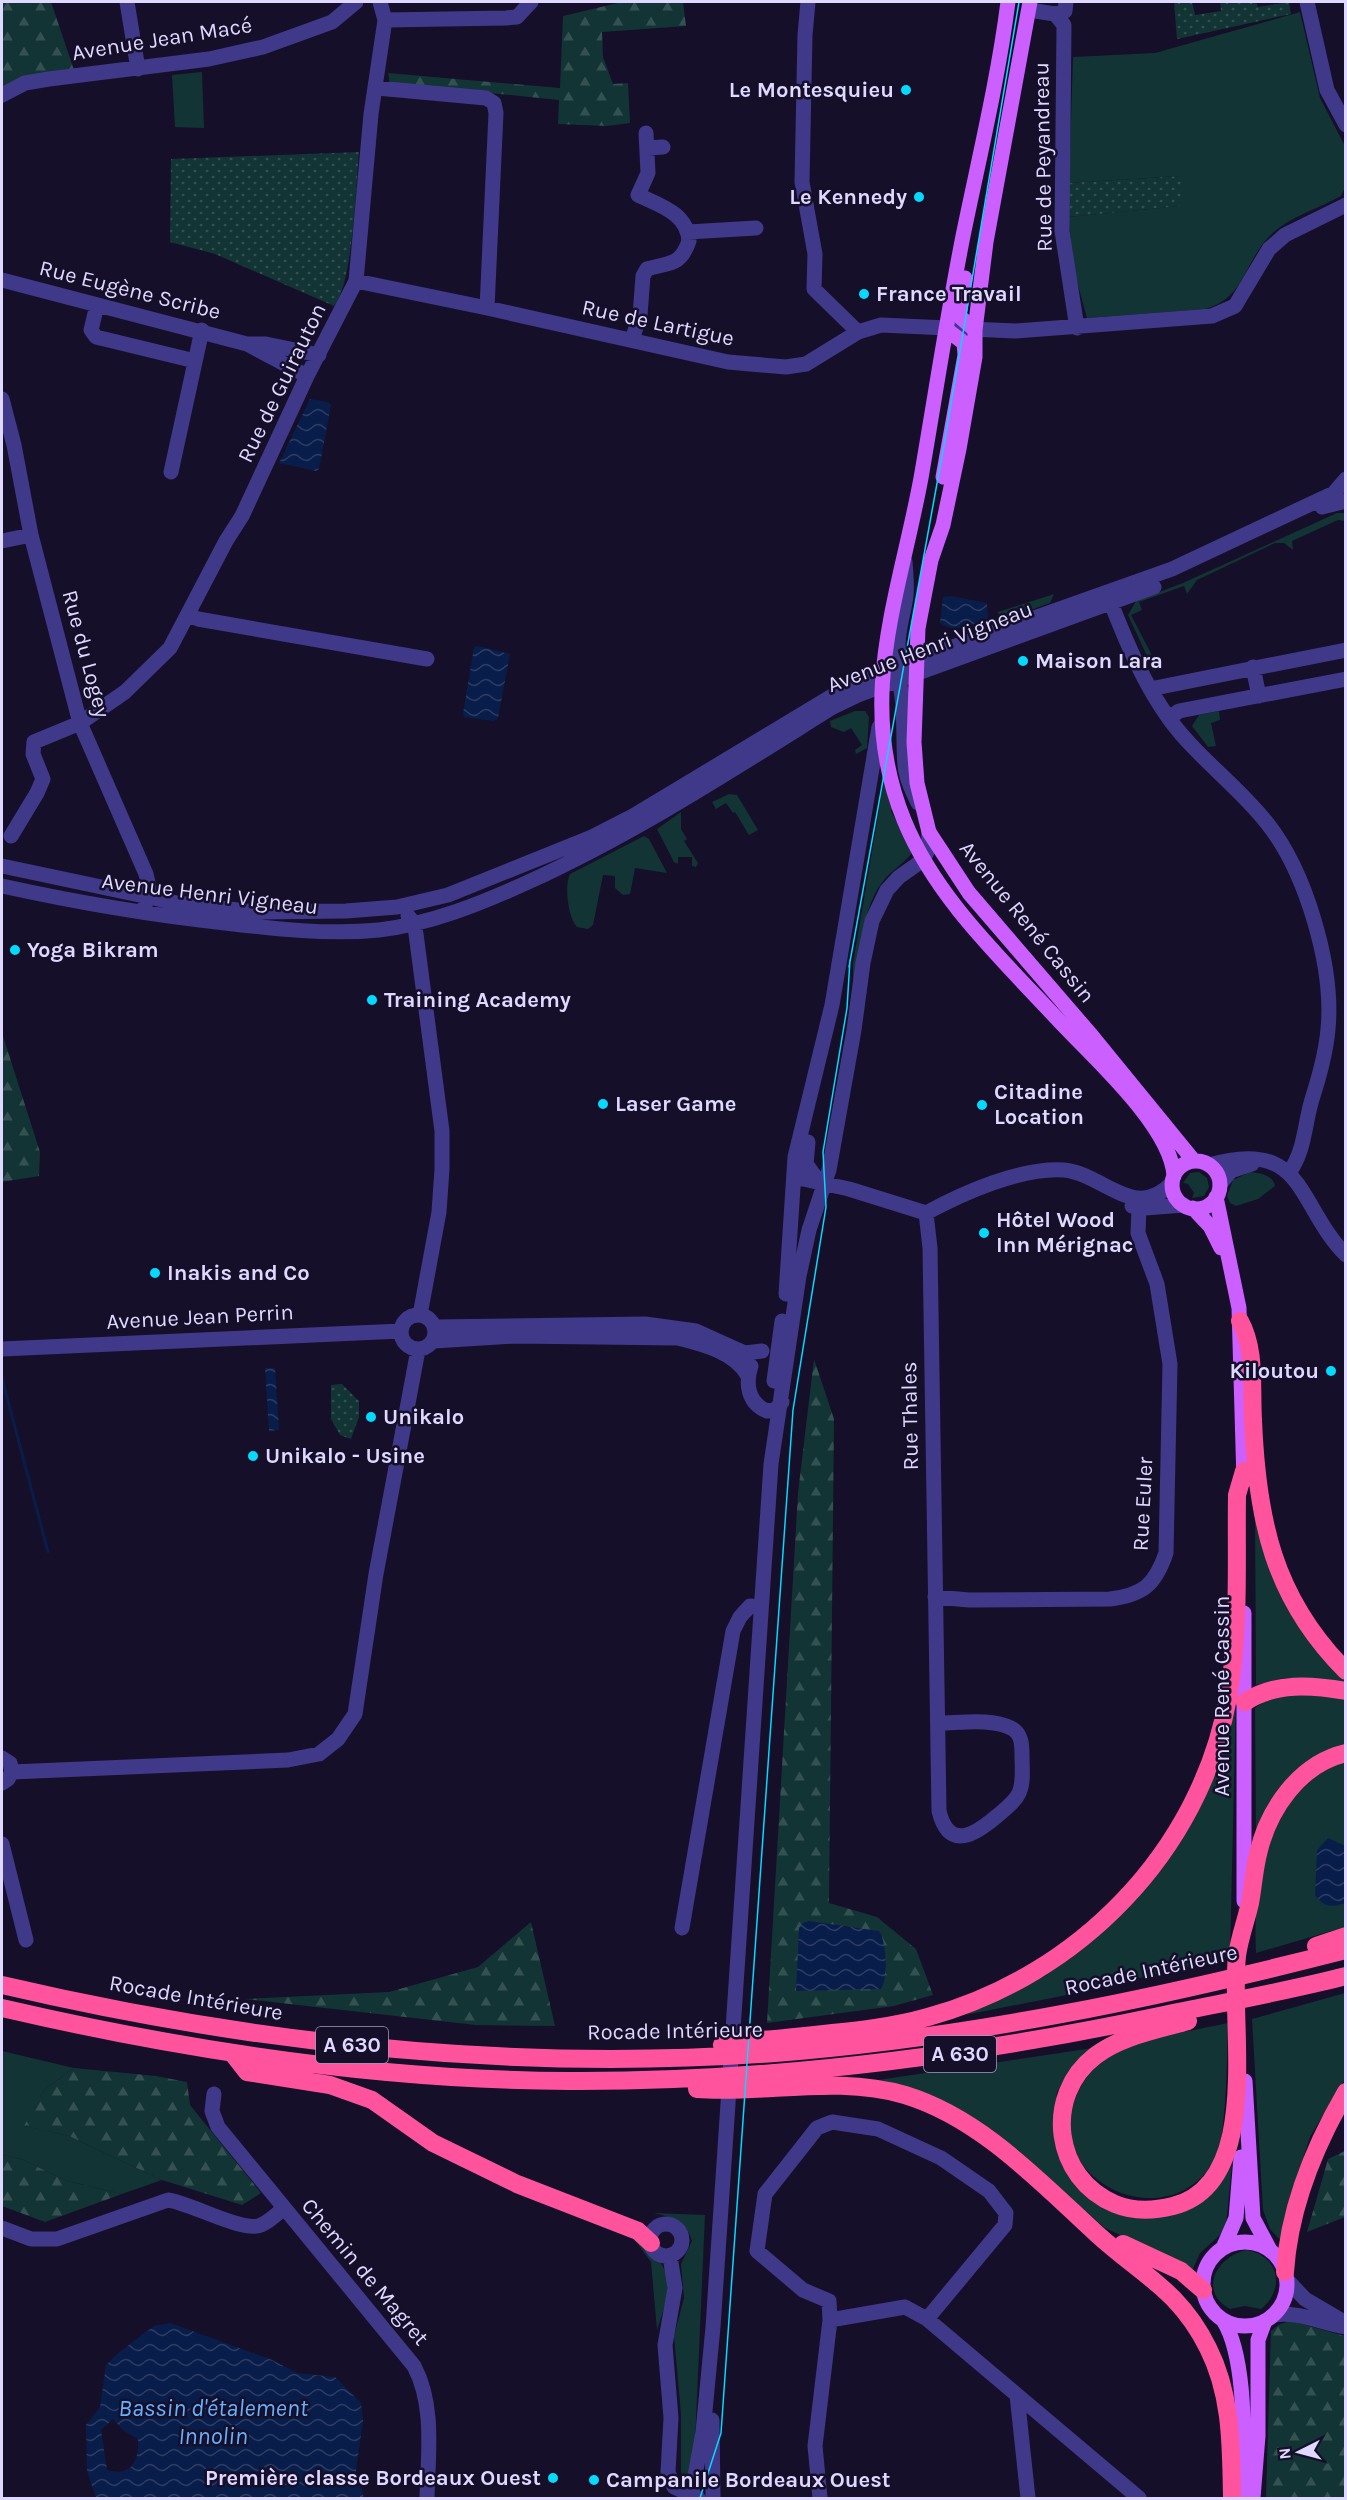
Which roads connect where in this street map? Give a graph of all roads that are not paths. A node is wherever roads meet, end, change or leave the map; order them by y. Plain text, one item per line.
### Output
1 (127, 2) edge
2 (356, 2) edge
3 (380, 2) edge
4 (531, 2) edge
5 (808, 2) edge
6 (1008, 2) edge
7 (1066, 2) edge
8 (1307, 2) edge
9 (1030, 6) edge
10 (1054, 14) junction
11 (385, 20) junction
12 (138, 69) junction
13 (377, 88) junction
14 (2, 95) edge
15 (1346, 125) edge
16 (663, 147) dead end
17 (1346, 205) edge
18 (967, 216) junction
19 (756, 228) dead end
20 (688, 232) junction
21 (2, 280) edge
22 (356, 281) junction
23 (97, 304) junction
24 (487, 308) junction
25 (1077, 328) junction
26 (946, 329) junction
27 (202, 330) junction
28 (975, 330) junction
29 (858, 332) junction
30 (632, 340) junction
31 (247, 344) junction
32 (319, 355) junction
33 (195, 361) junction
34 (307, 376) junction
35 (2, 399) edge
36 (8, 446) edge
37 (171, 472) dead end
38 (1346, 479) edge
39 (1346, 501) edge
40 (942, 525) junction
41 (31, 535) junction
42 (2, 541) edge
43 (905, 553) junction
44 (1111, 603) junction
45 (189, 615) junction
46 (1346, 650) edge
47 (427, 659) dead end
48 (1280, 662) junction
49 (912, 666) junction
50 (1253, 667) junction
51 (882, 671) junction
52 (1346, 679) edge
53 (900, 680) junction
54 (880, 687) junction
55 (1150, 689) junction
56 (1285, 690) junction
57 (1259, 696) junction
58 (880, 712) junction
59 (1169, 718) junction
60 (80, 723) junction
61 (922, 812) junction
62 (929, 832) junction
63 (11, 836) dead end
64 (923, 860) junction
65 (2, 866) edge
66 (494, 879) junction
67 (2, 886) edge
68 (145, 905) junction
69 (398, 907) junction
70 (414, 923) junction
71 (821, 1047) junction
72 (1194, 1161) junction
73 (1270, 1164) junction
74 (1209, 1165) junction
75 (1289, 1173) junction
76 (794, 1177) junction
77 (1173, 1180) junction
78 (1096, 1181) junction
79 (822, 1182) junction
80 (1218, 1190) junction
81 (1189, 1207) junction
82 (1139, 1208) junction
83 (926, 1213) junction
84 (1346, 1255) edge
85 (799, 1276) junction
86 (1235, 1281) junction
87 (420, 1315) junction
88 (1240, 1321) junction
89 (401, 1331) junction
90 (673, 1332) junction
91 (434, 1334) junction
92 (778, 1348) junction
93 (2, 1349) edge
94 (418, 1350) junction
95 (762, 1351) junction
96 (786, 1365) junction
97 (748, 1376) junction
98 (776, 1406) junction
99 (1244, 1472) junction
100 (935, 1597) junction
101 (760, 1606) junction
102 (1346, 1671) edge
103 (1346, 1691) edge
104 (1245, 1702) junction
105 (938, 1723) junction
106 (1346, 1754) edge
107 (2, 1758) edge
108 (7, 1777) edge
109 (2, 1844) edge
110 (682, 1928) dead end
111 (1244, 1931) junction
112 (1346, 1936) edge
113 (26, 1940) dead end
114 (1346, 1950) edge
115 (1346, 1976) edge
116 (2, 1985) edge
117 (1297, 1989) junction
118 (1161, 1994) junction
119 (2, 2008) edge
120 (1240, 2041) junction
121 (233, 2054) junction
122 (708, 2056) junction
123 (569, 2081) junction
124 (1346, 2092) edge
125 (214, 2094) dead end
126 (1245, 2112) junction
127 (284, 2208) junction
128 (1087, 2224) junction
129 (2, 2228) edge
130 (651, 2243) junction
131 (1222, 2248) junction
132 (1270, 2250) junction
133 (670, 2256) junction
134 (1286, 2276) junction
135 (1203, 2290) junction
136 (1269, 2318) junction
137 (927, 2319) junction
138 (830, 2320) junction
139 (1223, 2320) junction
140 (1346, 2325) edge
141 (713, 2328) junction
142 (1017, 2395) junction
143 (694, 2498) edge
144 (427, 2499) edge
145 (713, 2499) edge
146 (820, 2499) edge
147 (1028, 2499) edge
148 (1139, 2499) edge
149 (1232, 2499) edge
150 (1244, 2499) edge
151 (1253, 2499) edge

1 - 12 street
2 - 12 street, Avenue Jean Macé
3 - 11 street, Rue de Guirauton
4 - 11 street
5 - 29 street
6 - 18 main road, Avenue René Cassin
7 - 10 street
8 - 15 street
9 - 10 street
9 - 28 main road
10 - 25 street, Rue de Peyandreau
11 - 13 street, Rue de Guirauton
12 - 14 street, Avenue Jean Macé
13 - 22 street, Rue de Guirauton
13 - 24 street
16 - 20 street
17 - 25 street, Rue de Lartigue
18 - 26 main road, Avenue René Cassin
18 - 28 main road
19 - 20 street
20 - 30 street
21 - 23 street, Rue Eugène Scribe
22 - 24 street, Rue de Lartigue
22 - 32 street, Rue de Guirauton
23 - 27 street, Rue Eugène Scribe
23 - 33 street
24 - 30 street, Rue de Lartigue
25 - 28 street, Rue de Lartigue
26 - 28 street, Rue de Lartigue
26 - 29 street, Rue de Lartigue
26 - 40 main road
26 - 43 main road, Avenue René Cassin
27 - 31 street, Rue Eugène Scribe
27 - 33 street
28 - 40 main road
29 - 30 street, Rue de Lartigue
31 - 32 street, Rue Eugène Scribe
31 - 34 street, Rue Eugène Scribe
32 - 34 street, Rue de Guirauton
33 - 37 street
34 - 45 street, Rue de Guirauton
35 - 36 street, Rue du Logey
36 - 41 street, Rue du Logey
38 - 49 street, Avenue Henri Vigneau
39 - 44 street, Avenue Henri Vigneau
40 - 49 main road, Avenue René Cassin
41 - 42 street
41 - 60 street, Rue du Logey
43 - 49 street
43 - 51 main road, Avenue René Cassin
44 - 49 street, Avenue Henri Vigneau
44 - 55 street
45 - 47 street
45 - 60 street, Rue de Guirauton
46 - 48 street
48 - 50 street
48 - 56 street
49 - 51 street, Avenue Henri Vigneau
49 - 53 street, Avenue Henri Vigneau
49 - 61 main road, Avenue René Cassin
50 - 55 street
50 - 57 street
51 - 53 street
51 - 54 main road, Avenue René Cassin
51 - 66 street, Avenue Henri Vigneau
52 - 56 street
53 - 54 street, Avenue Henri Vigneau
53 - 61 street
54 - 58 main road, Avenue René Cassin
54 - 70 street, Avenue Henri Vigneau
55 - 59 street
56 - 57 street
57 - 59 street
58 - 64 main road, Avenue René Cassin
58 - 71 street
59 - 75 street
60 - 63 street, Rue de Guirauton
60 - 68 street, Rue du Logey
61 - 62 main road, Avenue René Cassin
62 - 64 street
62 - 72 main road, Avenue René Cassin
64 - 77 main road, Avenue René Cassin
64 - 79 street
65 - 68 street, Avenue Henri Vigneau
66 - 69 street, Avenue Henri Vigneau
66 - 70 street, Avenue Henri Vigneau
67 - 68 street, Avenue Henri Vigneau
68 - 69 street, Avenue Henri Vigneau
68 - 70 street, Avenue Henri Vigneau
69 - 70 street
70 - 87 street
71 - 76 street
71 - 79 street
72 - 74 main road
72 - 77 main road
73 - 74 street
73 - 75 street
73 - 80 street
74 - 80 main road
75 - 84 street
76 - 79 street
76 - 85 street
76 - 92 street
77 - 78 street
77 - 81 main road
78 - 82 street
78 - 83 street
79 - 83 street
79 - 85 street
80 - 81 main road
80 - 86 main road, Avenue René Cassin
81 - 82 street
81 - 86 main road, Avenue René Cassin
82 - 100 street, Rue Euler
83 - 100 street, Rue Thales
85 - 96 street
86 - 88 main road, Avenue René Cassin
87 - 89 street
87 - 91 street
88 - 99 main road, Avenue René Cassin
88 - 102 highway
89 - 93 street, Avenue Jean Perrin
89 - 94 street
90 - 91 street
90 - 95 street
90 - 97 street
91 - 94 street
92 - 95 street
92 - 96 street
92 - 98 street
94 - 108 street
95 - 97 street
96 - 98 street
97 - 98 street
98 - 101 street
99 - 104 main road, Avenue René Cassin
99 - 122 highway
100 - 105 street, Rue Thales
101 - 110 street
101 - 141 street
103 - 104 highway
104 - 111 main road, Avenue René Cassin
105 - 105 street, Rue Thales
106 - 111 highway
107 - 108 street
109 - 113 street
111 - 120 highway
112 - 118 highway
114 - 118 highway, Rocade Intérieure / A 630
115 - 117 highway, A 630
116 - 122 highway, Rocade Intérieure / A 630
117 - 120 highway
117 - 123 highway, A 630
118 - 122 highway, Rocade Intérieure / A 630
119 - 121 highway, A 630
120 - 126 main road
121 - 123 highway, A 630
121 - 130 highway
123 - 128 highway
124 - 134 highway
125 - 127 street, Chemin de Magret
126 - 131 main road
126 - 132 main road
127 - 129 street
127 - 144 street, Chemin de Magret
128 - 135 highway
128 - 149 highway
130 - 133 street
130 - 133 street
131 - 132 main road
131 - 135 main road
132 - 134 main road
133 - 143 street
134 - 136 main road
134 - 140 street
135 - 139 main road
136 - 139 main road
136 - 140 street
136 - 151 main road
137 - 138 street
137 - 138 street
137 - 142 street
138 - 146 street
139 - 150 main road
141 - 143 street
141 - 145 street
142 - 147 street
142 - 148 street

